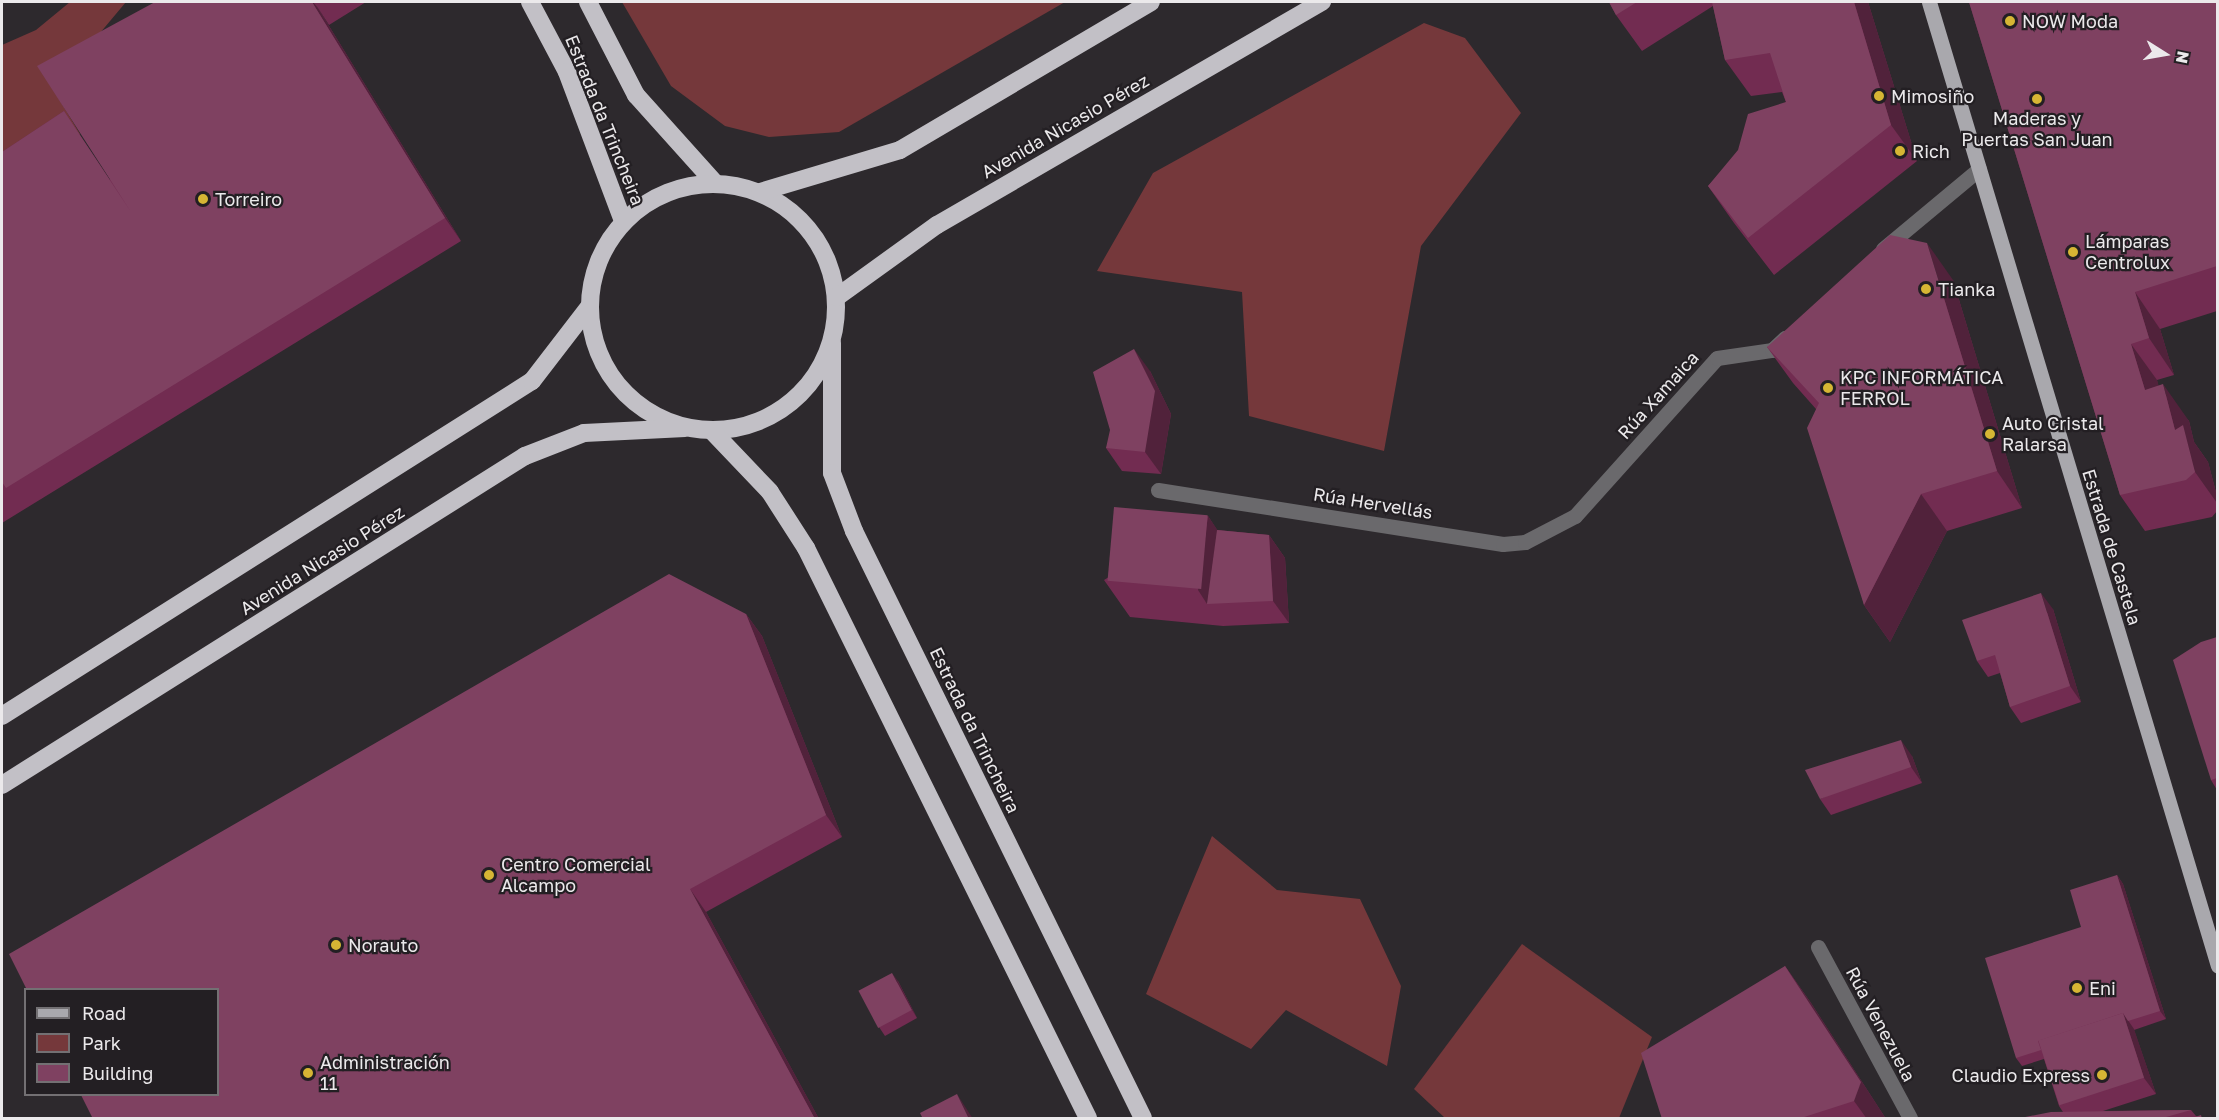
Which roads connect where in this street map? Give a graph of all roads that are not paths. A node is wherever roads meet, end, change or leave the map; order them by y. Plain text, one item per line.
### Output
1 (530, 2) edge
2 (588, 2) edge
3 (1151, 2) edge
4 (1322, 2) edge
5 (1929, 2) edge
6 (1979, 169) junction
7 (715, 183) junction
8 (760, 192) junction
9 (623, 222) junction
10 (1867, 263) edge
11 (837, 297) junction
12 (589, 307) junction
13 (1798, 327) edge
14 (832, 343) junction
15 (685, 428) junction
16 (712, 432) junction
17 (1158, 490) dead end
18 (1575, 516) joint
19 (2, 716) edge
20 (2, 785) edge
21 (1818, 947) dead end
22 (2217, 966) edge
23 (1088, 1119) edge
24 (1143, 1119) edge
25 (1910, 1119) edge

1 - 9 highway, Estrada da Trincheira
2 - 7 highway, Estrada da Trincheira
3 - 8 highway
4 - 11 highway, Avenida Nicasio Pérez
5 - 6 main road, Estrada de Castela
6 - 10 street
6 - 22 main road, Estrada de Castela
7 - 8 highway
7 - 9 highway
8 - 11 highway
9 - 12 highway
11 - 14 highway
12 - 15 highway
12 - 19 highway
13 - 18 street, Rúa Xamaica
14 - 16 highway
14 - 24 highway, Estrada da Trincheira
15 - 16 highway
15 - 20 highway, Avenida Nicasio Pérez
16 - 23 highway
17 - 18 street, Rúa Hervellás
21 - 25 street, Rúa Venezuela

